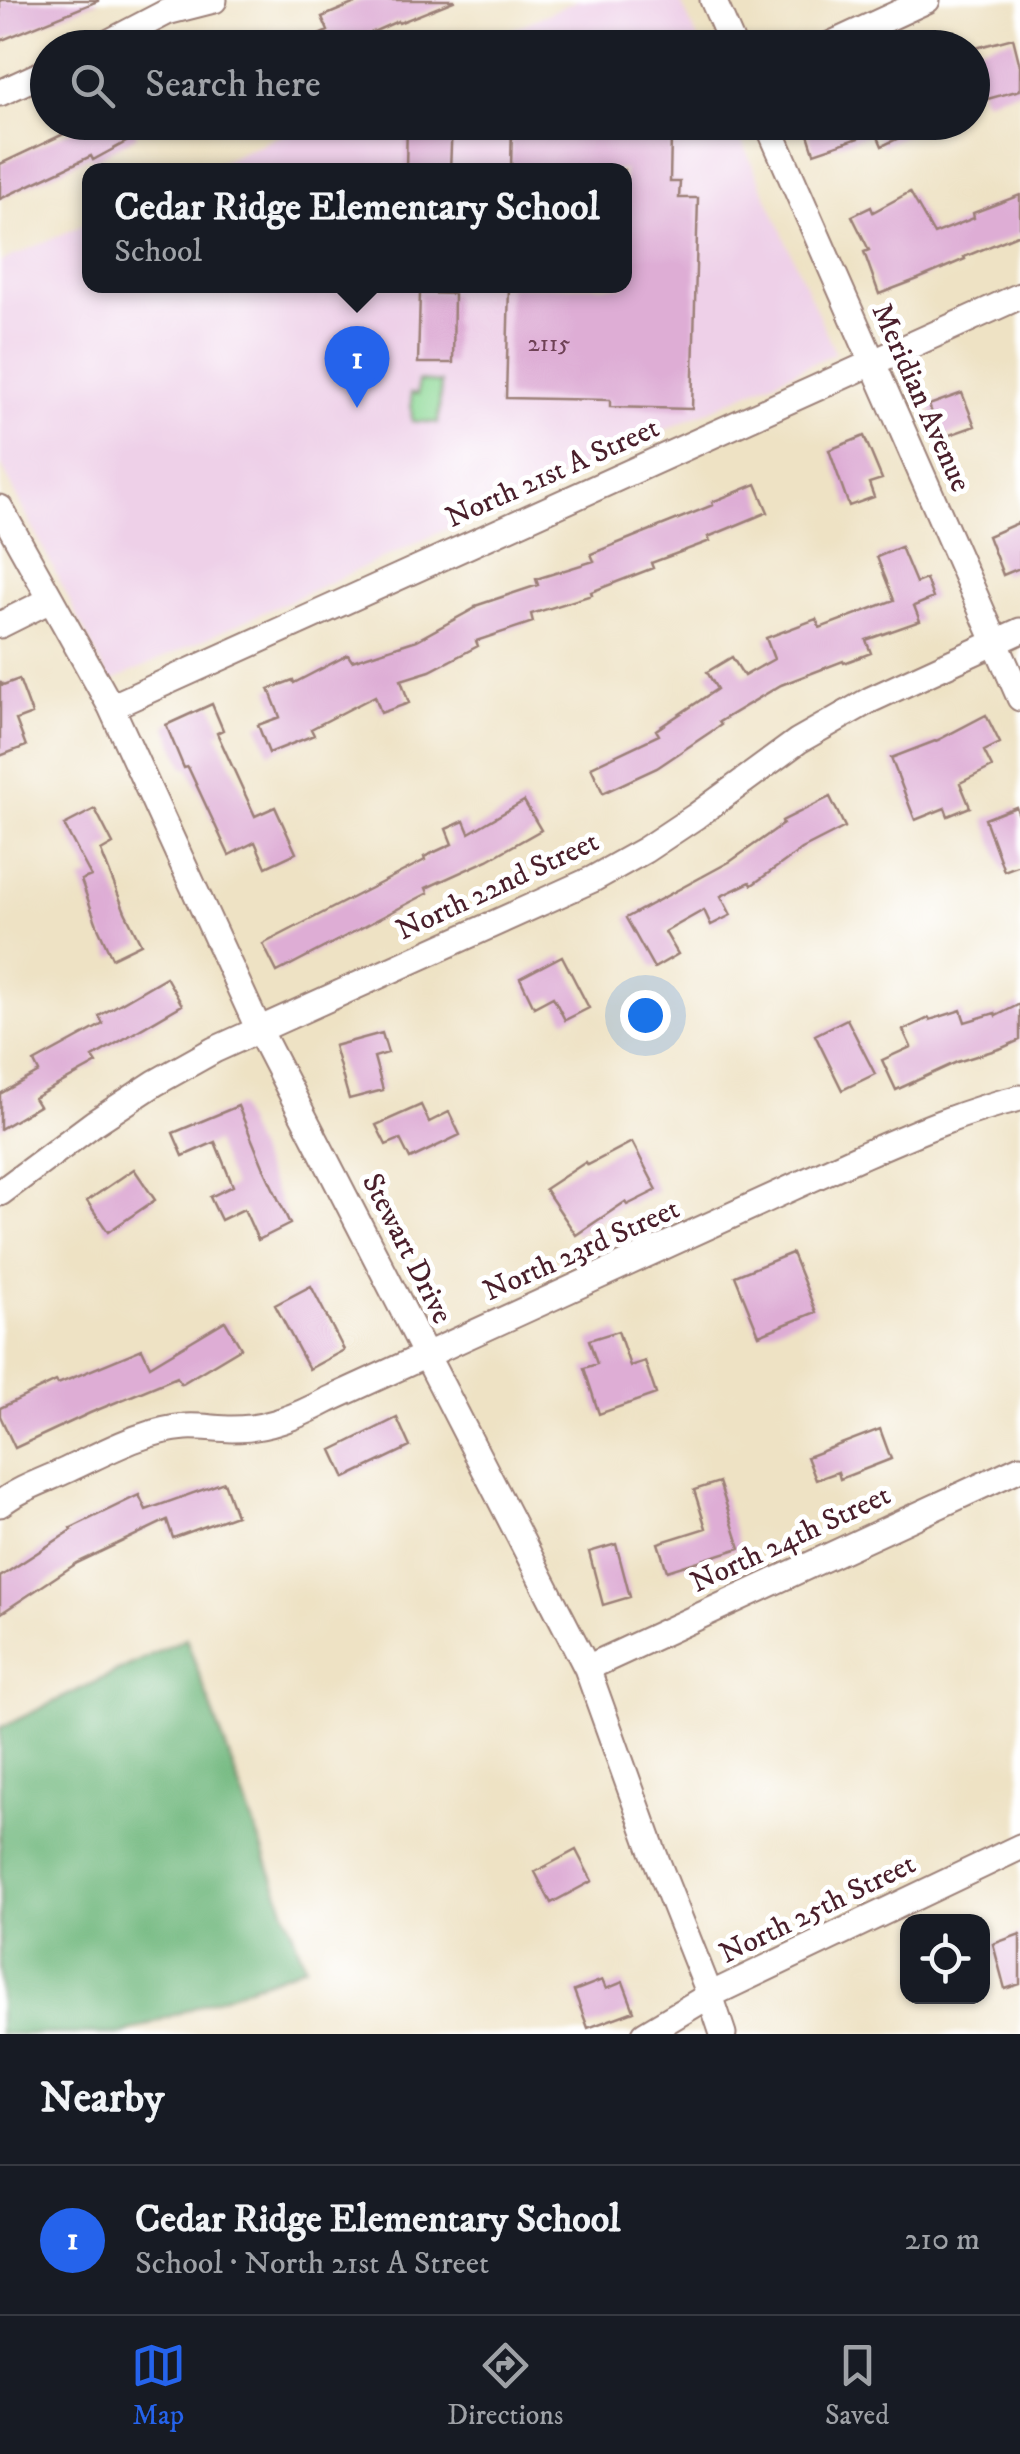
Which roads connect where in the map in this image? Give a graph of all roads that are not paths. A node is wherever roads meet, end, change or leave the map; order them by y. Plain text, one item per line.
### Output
1 (214, 0) edge
2 (713, 0) edge
3 (926, 0) edge
4 (132, 30) edge
5 (726, 30) edge
6 (861, 30) edge
7 (30, 79) edge
8 (0, 93) edge
9 (775, 140) edge
10 (1020, 296) edge
11 (872, 364) junction
12 (0, 508) edge
13 (50, 600) junction
14 (0, 625) edge
15 (1020, 632) edge
16 (995, 643) junction
17 (1020, 698) edge
18 (110, 706) junction
19 (260, 1030) junction
20 (1020, 1098) edge
21 (0, 1193) edge
22 (426, 1355) junction
23 (1020, 1468) edge
24 (0, 1504) edge
25 (587, 1668) junction
26 (1020, 1847) edge
27 (710, 1994) junction
28 (645, 2034) edge
29 (723, 2034) edge

1 - 4 street
2 - 5 street
3 - 6 street
7 - 8 street
9 - 11 street, Meridian Avenue
10 - 11 street, North 21st A Street
11 - 16 street, Meridian Avenue
11 - 18 street, North 21st A Street
12 - 13 street, Stewart Drive
13 - 14 street
13 - 18 street, Stewart Drive
15 - 16 street, North 22nd Street
16 - 17 street, Meridian Avenue
16 - 19 street, North 22nd Street
18 - 19 street, Stewart Drive
19 - 21 street, North 22nd Street
19 - 22 street, Stewart Drive
20 - 22 street, North 23rd Street
22 - 24 street, North 23rd Street
22 - 25 street, Stewart Drive
23 - 25 street, North 24th Street
25 - 27 street, Stewart Drive
26 - 27 street, North 25th Street
27 - 28 street, North 25th Street
27 - 29 street, Stewart Drive

